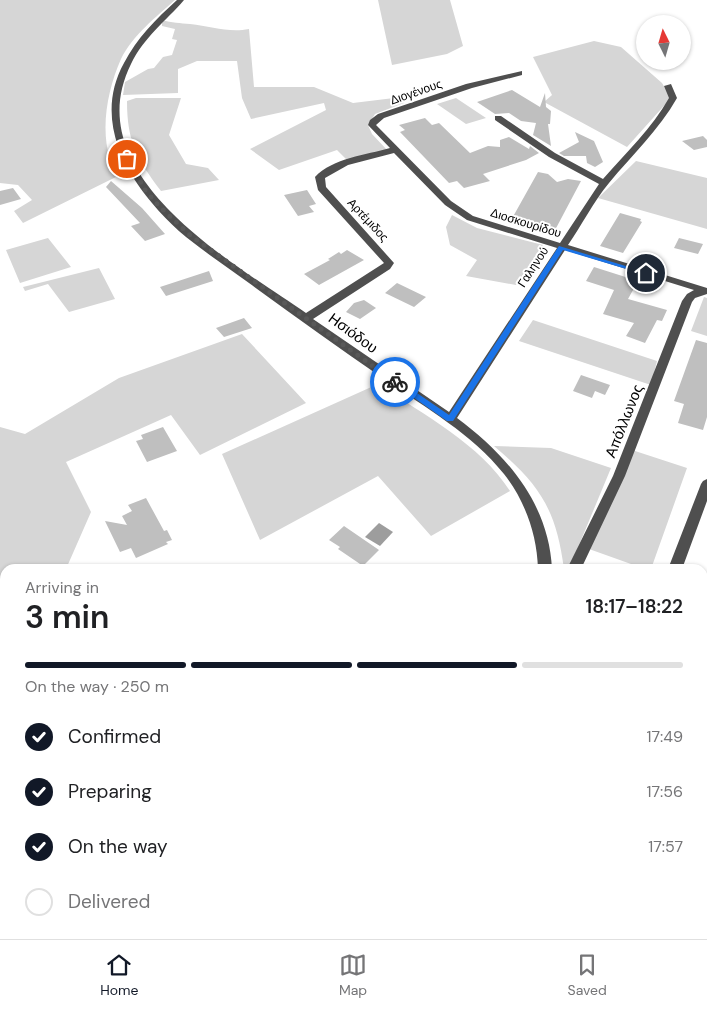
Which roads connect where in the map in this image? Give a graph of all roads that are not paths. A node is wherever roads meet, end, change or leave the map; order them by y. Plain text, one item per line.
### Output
1 (181, 0) edge
2 (519, 72) dead end
3 (668, 86) dead end
4 (498, 118) dead end
5 (373, 122) joint
6 (394, 150) junction
7 (604, 182) junction
8 (561, 247) junction
9 (706, 291) edge
10 (306, 318) junction
11 (450, 419) junction
12 (707, 484) edge
13 (545, 564) edge
14 (576, 564) edge
15 (677, 564) edge

1 - 10 street, Ησιόδου
2 - 5 street, Διογένους
3 - 7 street, Γαληνού
4 - 7 street
5 - 6 street, Διοσκουρίδου
6 - 8 street, Διοσκουρίδου
6 - 10 street, Αρτέμιδος
7 - 8 street, Γαληνού
8 - 9 street, Διοσκουρίδου
8 - 11 street, Γαληνού
9 - 14 street, Απόλλωνος
10 - 11 street, Ησιόδου
11 - 13 street, Ησιόδου
12 - 15 street

